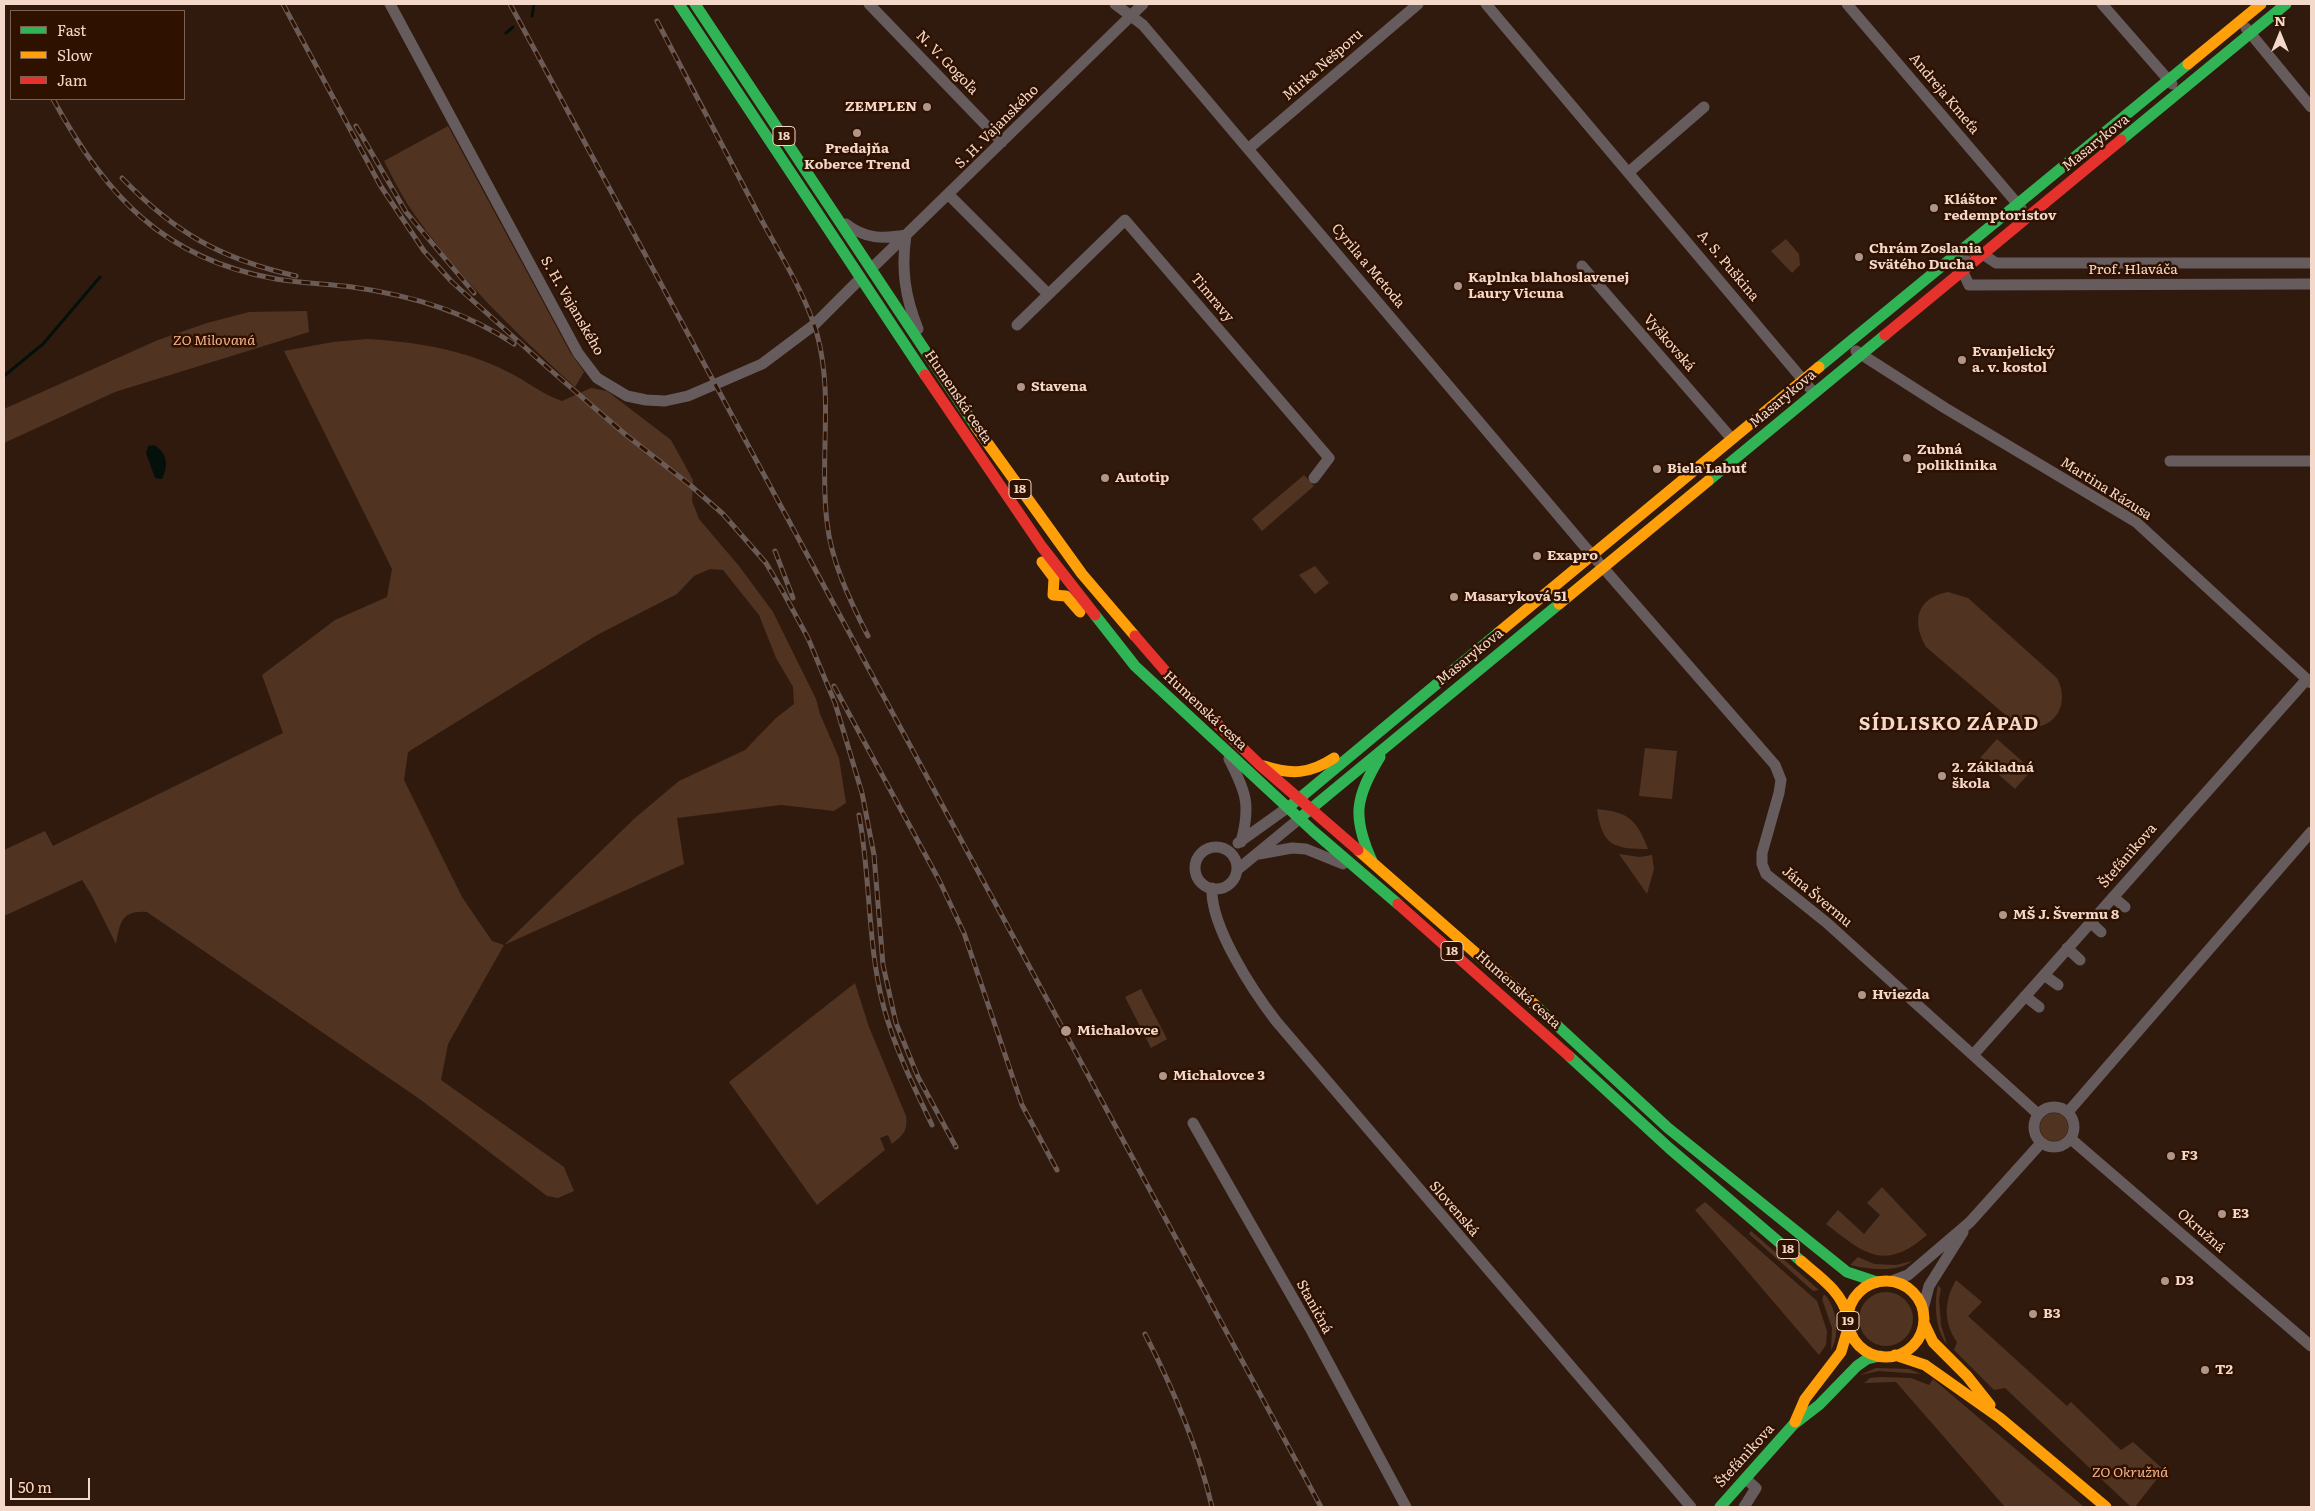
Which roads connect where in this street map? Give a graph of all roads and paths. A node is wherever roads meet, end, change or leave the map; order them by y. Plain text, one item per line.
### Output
1 (390, 4) edge
2 (679, 4) edge
3 (695, 4) edge
4 (870, 4) edge
5 (1114, 4) edge
6 (1143, 4) edge
7 (1418, 4) edge
8 (1486, 4) edge
9 (1847, 4) edge
10 (2102, 4) edge
11 (2261, 4) edge
12 (2286, 4) edge
13 (1131, 16) junction
14 (2240, 21) junction
15 (2250, 33) junction
16 (2168, 79) junction
17 (2180, 93) junction
18 (1704, 107) dead end
19 (2311, 107) edge
20 (1002, 142) junction
21 (1248, 149) junction
22 (1629, 172) junction
23 (949, 195) junction
24 (828, 204) junction
25 (2018, 204) junction
26 (2029, 217) junction
27 (906, 235) junction
28 (1964, 249) junction
29 (1984, 255) junction
30 (2311, 263) edge
31 (2074, 265) junction
32 (1582, 266) dead end
33 (871, 269) junction
34 (1963, 272) junction
35 (860, 279) junction
36 (2311, 284) edge
37 (1969, 285) junction
38 (2073, 285) junction
39 (1943, 288) junction
40 (1048, 294) junction
41 (1017, 325) dead end
42 (1848, 342) junction
43 (1860, 355) junction
44 (934, 364) junction
45 (1803, 380) junction
46 (1814, 393) junction
47 (1732, 440) junction
48 (2170, 461) dead end
49 (2311, 461) edge
50 (1693, 471) junction
51 (1314, 478) dead end
52 (1704, 484) junction
53 (1042, 547) junction
54 (1592, 555) junction
55 (1604, 567) junction
56 (1100, 620) junction
57 (2309, 681) edge
58 (1369, 739) junction
59 (1389, 743) junction
60 (1225, 751) junction
61 (1260, 765) junction
62 (1299, 799) junction
63 (1288, 808) junction
64 (1311, 809) junction
65 (1299, 819) junction
66 (2311, 832) edge
67 (1241, 842) junction
68 (1226, 850) junction
69 (1259, 854) junction
70 (1373, 863) junction
71 (1237, 870) junction
72 (1358, 870) junction
73 (1212, 888) junction
74 (2113, 897) junction
75 (2125, 907) dead end
76 (2090, 922) junction
77 (2101, 932) dead end
78 (2067, 948) junction
79 (2080, 960) dead end
80 (2044, 975) junction
81 (2058, 985) dead end
82 (2025, 996) junction
83 (2039, 1007) dead end
84 (1973, 1055) junction
85 (2068, 1112) junction
86 (2038, 1114) junction
87 (1194, 1123) dead end
88 (2071, 1139) junction
89 (2041, 1143) junction
90 (1970, 1222) junction
91 (1892, 1281) junction
92 (1877, 1282) junction
93 (1923, 1309) junction
94 (1848, 1321) junction
95 (1924, 1323) junction
96 (2311, 1346) edge
97 (1895, 1355) junction
98 (1880, 1356) junction
99 (2000, 1418) junction
100 (1793, 1425) junction
101 (1746, 1479) junction
102 (1406, 1507) edge
103 (1690, 1507) edge
104 (1720, 1507) edge
105 (1744, 1507) edge
106 (2106, 1507) edge

1 - 35 street, S. H. Vajanského
2 - 35 main road, Humenská cesta / 18
3 - 24 main road, Humenská cesta / 18
4 - 20 street, N. V. Gogoľa
5 - 13 street, Cyrila a Metoda
6 - 13 street, S. H. Vajanského
7 - 21 street, Mirka Nešporu
8 - 22 street, A. S. Puškina
9 - 25 street, Andreja Kmeťa
10 - 16 street
11 - 14 main road, Masarykova
12 - 15 main road, Masarykova
13 - 20 street, S. H. Vajanského
13 - 21 street, Cyrila a Metoda
14 - 15 street
14 - 16 main road, Masarykova
15 - 17 main road, Masarykova
15 - 19 street
16 - 17 street
16 - 25 main road, Masarykova
17 - 26 main road, Masarykova
18 - 22 street
20 - 23 street, S. H. Vajanského
21 - 54 street, Cyrila a Metoda
22 - 45 street, A. S. Puškina
23 - 27 street, S. H. Vajanského
23 - 40 street
24 - 27 street
24 - 33 main road, Humenská cesta / 18
25 - 26 street, Andreja Kmeťa
25 - 28 main road, Masarykova
26 - 29 main road, Masarykova
27 - 33 street, S. H. Vajanského
27 - 44 street
28 - 29 street, Prof. Hlaváča
28 - 34 street
28 - 42 main road, Masarykova
29 - 31 street, Prof. Hlaváča
29 - 34 main road, Masarykova
30 - 31 street, Prof. Hlaváča
31 - 38 street
32 - 47 street, Vyškovská
33 - 44 main road, Humenská cesta / 18
34 - 37 street
34 - 39 main road, Masarykova
35 - 53 main road, Humenská cesta / 18
36 - 38 street, Prof. Hlaváča
37 - 38 street, Prof. Hlaváča
37 - 39 street, Prof. Hlaváča
39 - 43 main road, Masarykova
40 - 41 street, Timravy
40 - 51 street, Timravy
42 - 43 street, Martina Rázusa
42 - 45 main road, Masarykova
43 - 46 main road, Masarykova
43 - 57 street, Martina Rázusa
44 - 61 main road, Humenská cesta / 18
45 - 46 street, A. S. Puškina
45 - 47 main road, Masarykova
46 - 52 main road, Masarykova
47 - 50 main road, Masarykova
48 - 49 street
50 - 52 street
50 - 54 main road, Masarykova
52 - 55 main road, Masarykova
53 - 56 main road, Humenská cesta / 18
53 - 56 main road
54 - 55 street, Cyrila a Metoda
54 - 58 main road, Masarykova
55 - 59 main road, Masarykova
55 - 84 street, Jána Švermu
56 - 60 main road, Humenská cesta / 18
57 - 74 street, Štefánikova
58 - 61 main road
58 - 62 main road, Masarykova
59 - 64 main road, Masarykova
59 - 70 main road
60 - 63 main road, Humenská cesta / 18
60 - 67 street
61 - 62 main road, Humenská cesta / 18
62 - 63 main road, Masarykova
62 - 64 main road, Humenská cesta / 18
63 - 65 main road, Humenská cesta / 18
63 - 67 street
64 - 65 main road, Masarykova
64 - 70 main road, Humenská cesta / 18
65 - 69 street
65 - 72 main road, Humenská cesta / 18
66 - 85 street
67 - 68 street
68 - 71 street
68 - 73 street
69 - 71 street
69 - 72 street
70 - 92 main road, Humenská cesta / 18
71 - 73 street
72 - 94 main road, Humenská cesta / 18
73 - 103 street, Slovenská
74 - 75 street
74 - 76 street, Štefánikova
76 - 77 street
76 - 78 street, Štefánikova
78 - 79 street
78 - 80 street, Štefánikova
80 - 81 street
80 - 82 street, Štefánikova
82 - 83 street
82 - 84 street, Štefánikova
84 - 86 street, Jána Švermu
85 - 86 street
85 - 88 street
86 - 89 street
87 - 102 street, Staničná
88 - 89 street
88 - 96 street, Okružná
89 - 90 street
90 - 91 street
90 - 93 street
91 - 92 main road, 19
91 - 93 main road
92 - 94 main road, 19
93 - 95 main road, 19
94 - 98 main road, 19
94 - 100 main road, 19
95 - 97 main road
95 - 99 main road, 19
97 - 98 main road, 19
97 - 99 main road, 19
98 - 100 main road, 19
99 - 106 main road, 19
100 - 101 main road, Štefánikova / 19
101 - 104 main road, Štefánikova / 19
101 - 105 street

